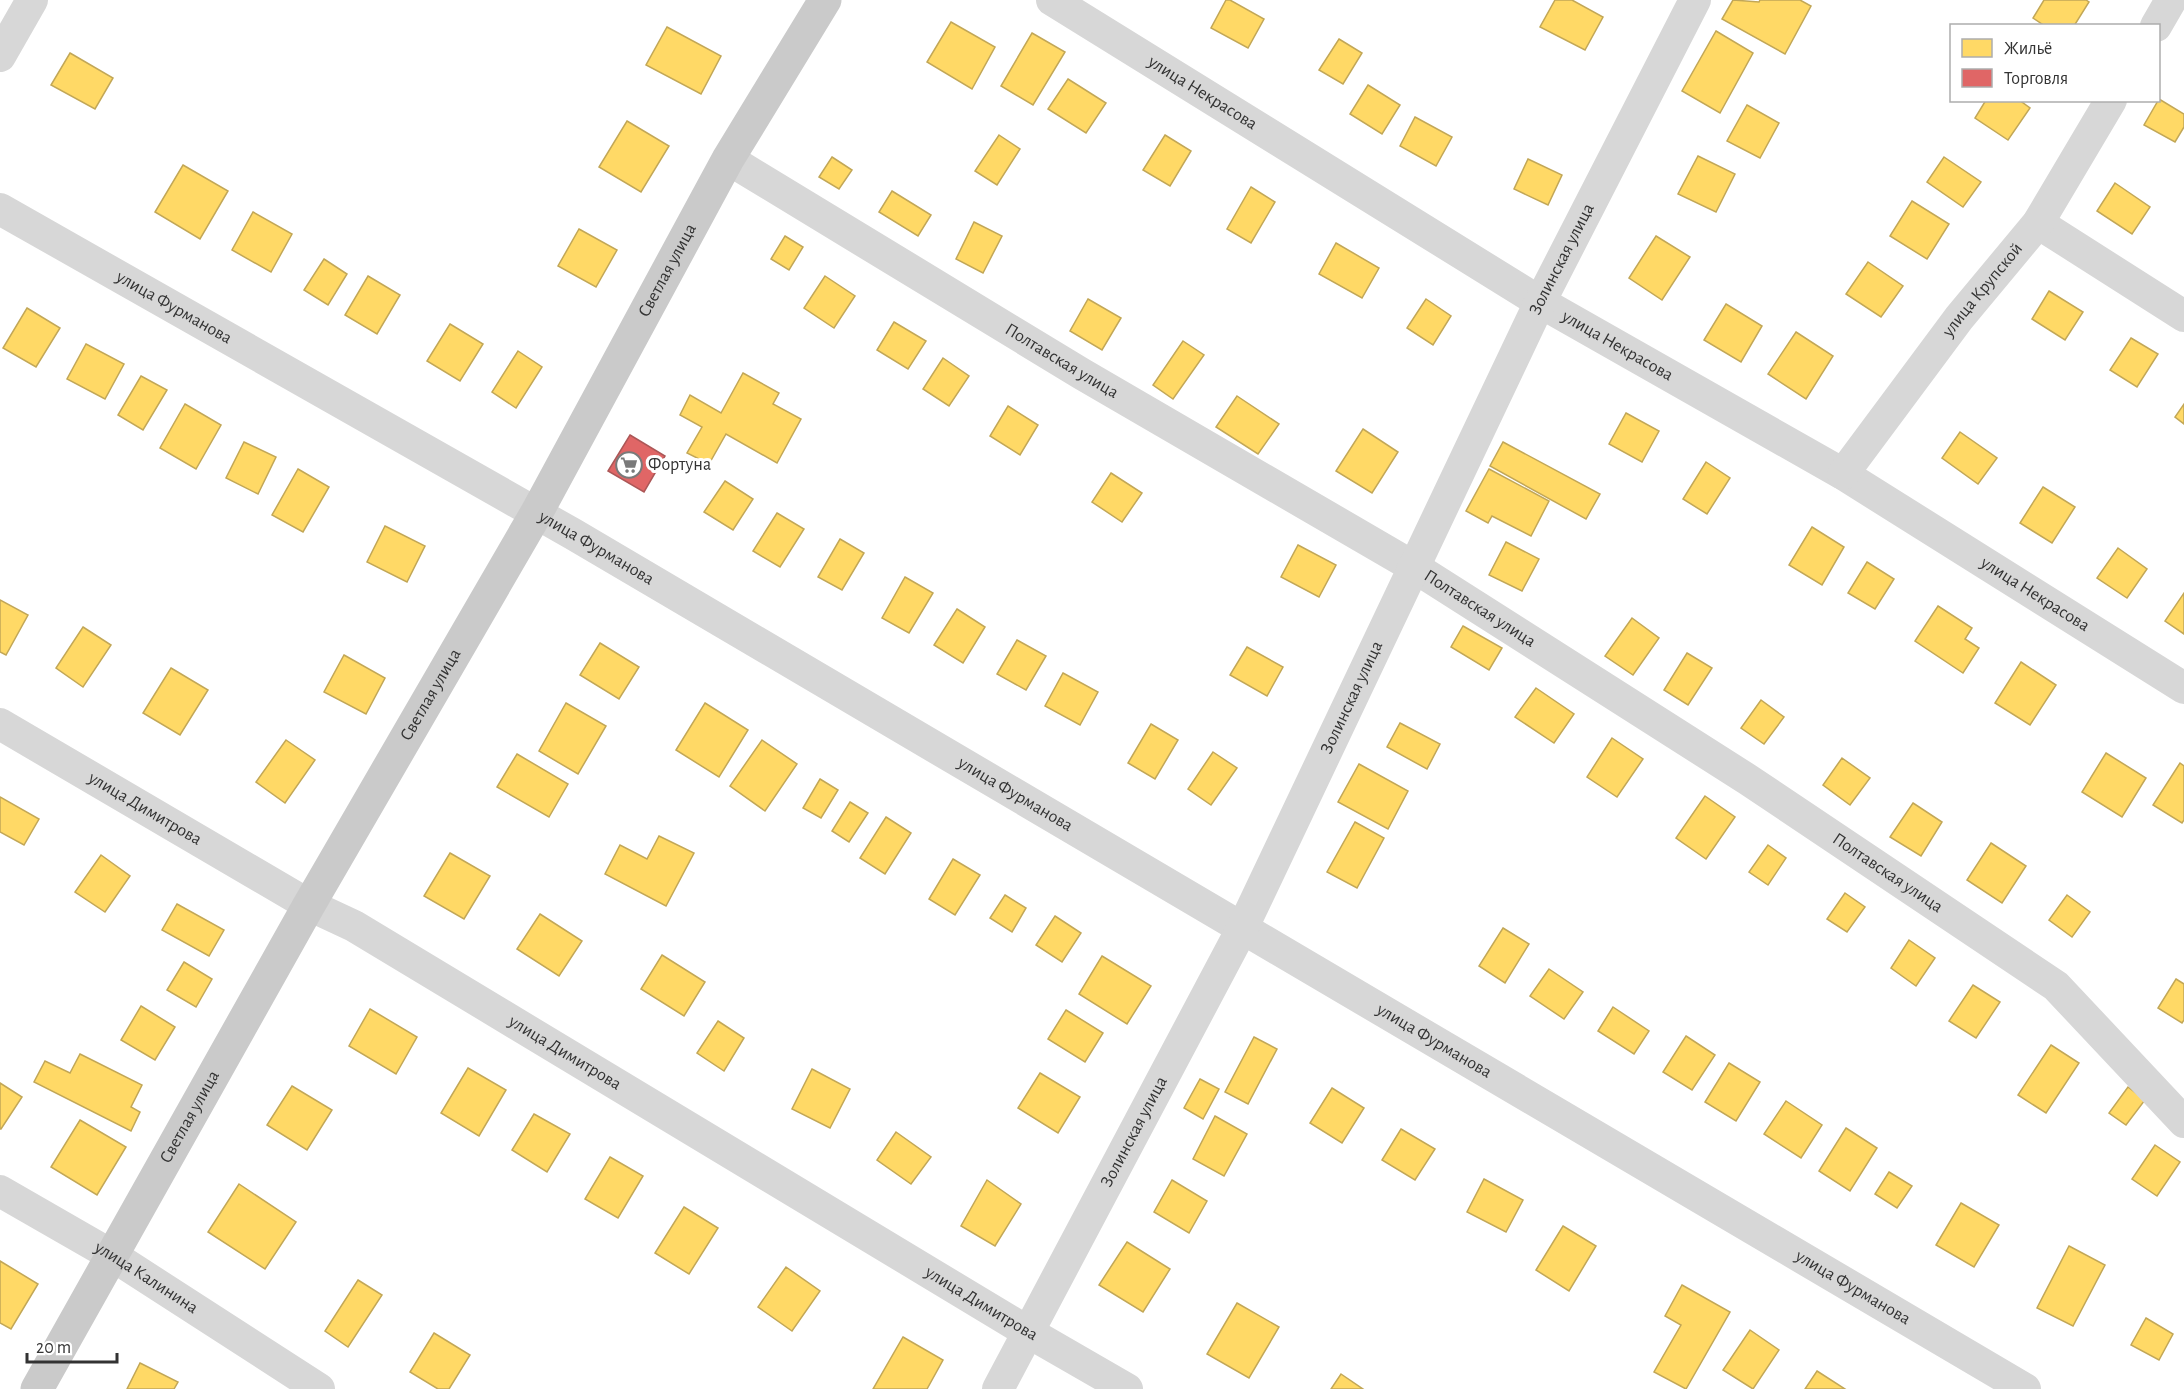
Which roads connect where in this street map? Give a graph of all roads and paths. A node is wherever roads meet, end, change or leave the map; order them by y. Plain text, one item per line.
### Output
1 (32, 0) edge
2 (825, 0) edge
3 (1052, 0) edge
4 (1695, 0) edge
5 (2171, 0) edge
6 (2157, 24) edge
7 (0, 56) edge
8 (2110, 102) edge
9 (728, 159) junction
10 (0, 209) edge
11 (2038, 223) junction
12 (1540, 303) junction
13 (2184, 316) edge
14 (1844, 474) junction
15 (537, 512) junction
16 (1414, 567) junction
17 (2184, 688) edge
18 (0, 724) edge
19 (309, 905) junction
20 (1243, 927) junction
21 (2184, 1122) edge
22 (0, 1191) edge
23 (113, 1256) junction
24 (1028, 1332) junction
25 (37, 1389) edge
26 (319, 1389) edge
27 (998, 1389) edge
28 (1127, 1389) edge
29 (2025, 1389) edge

1 - 7 street
2 - 9 main road, Светлая улица
3 - 12 street, улица Некрасова
4 - 12 street, Золинская улица
5 - 6 street
8 - 11 street, улица Крупской
9 - 15 main road, Светлая улица
9 - 16 street, Полтавская улица
10 - 15 street, улица Фурманова
11 - 13 street
11 - 14 street, улица Крупской
12 - 14 street, улица Некрасова
12 - 16 street, Золинская улица
14 - 17 street, улица Некрасова
15 - 19 main road, Светлая улица
15 - 20 street, улица Фурманова
16 - 20 street, Золинская улица
16 - 21 street, Полтавская улица
18 - 19 street, улица Димитрова
19 - 23 main road, Светлая улица
19 - 24 street, улица Димитрова
20 - 24 street, Золинская улица
20 - 29 street, улица Фурманова
22 - 23 street, улица Калинина
23 - 25 main road, Светлая улица
23 - 26 street, улица Калинина
24 - 27 street, Золинская улица
24 - 28 street, улица Димитрова

